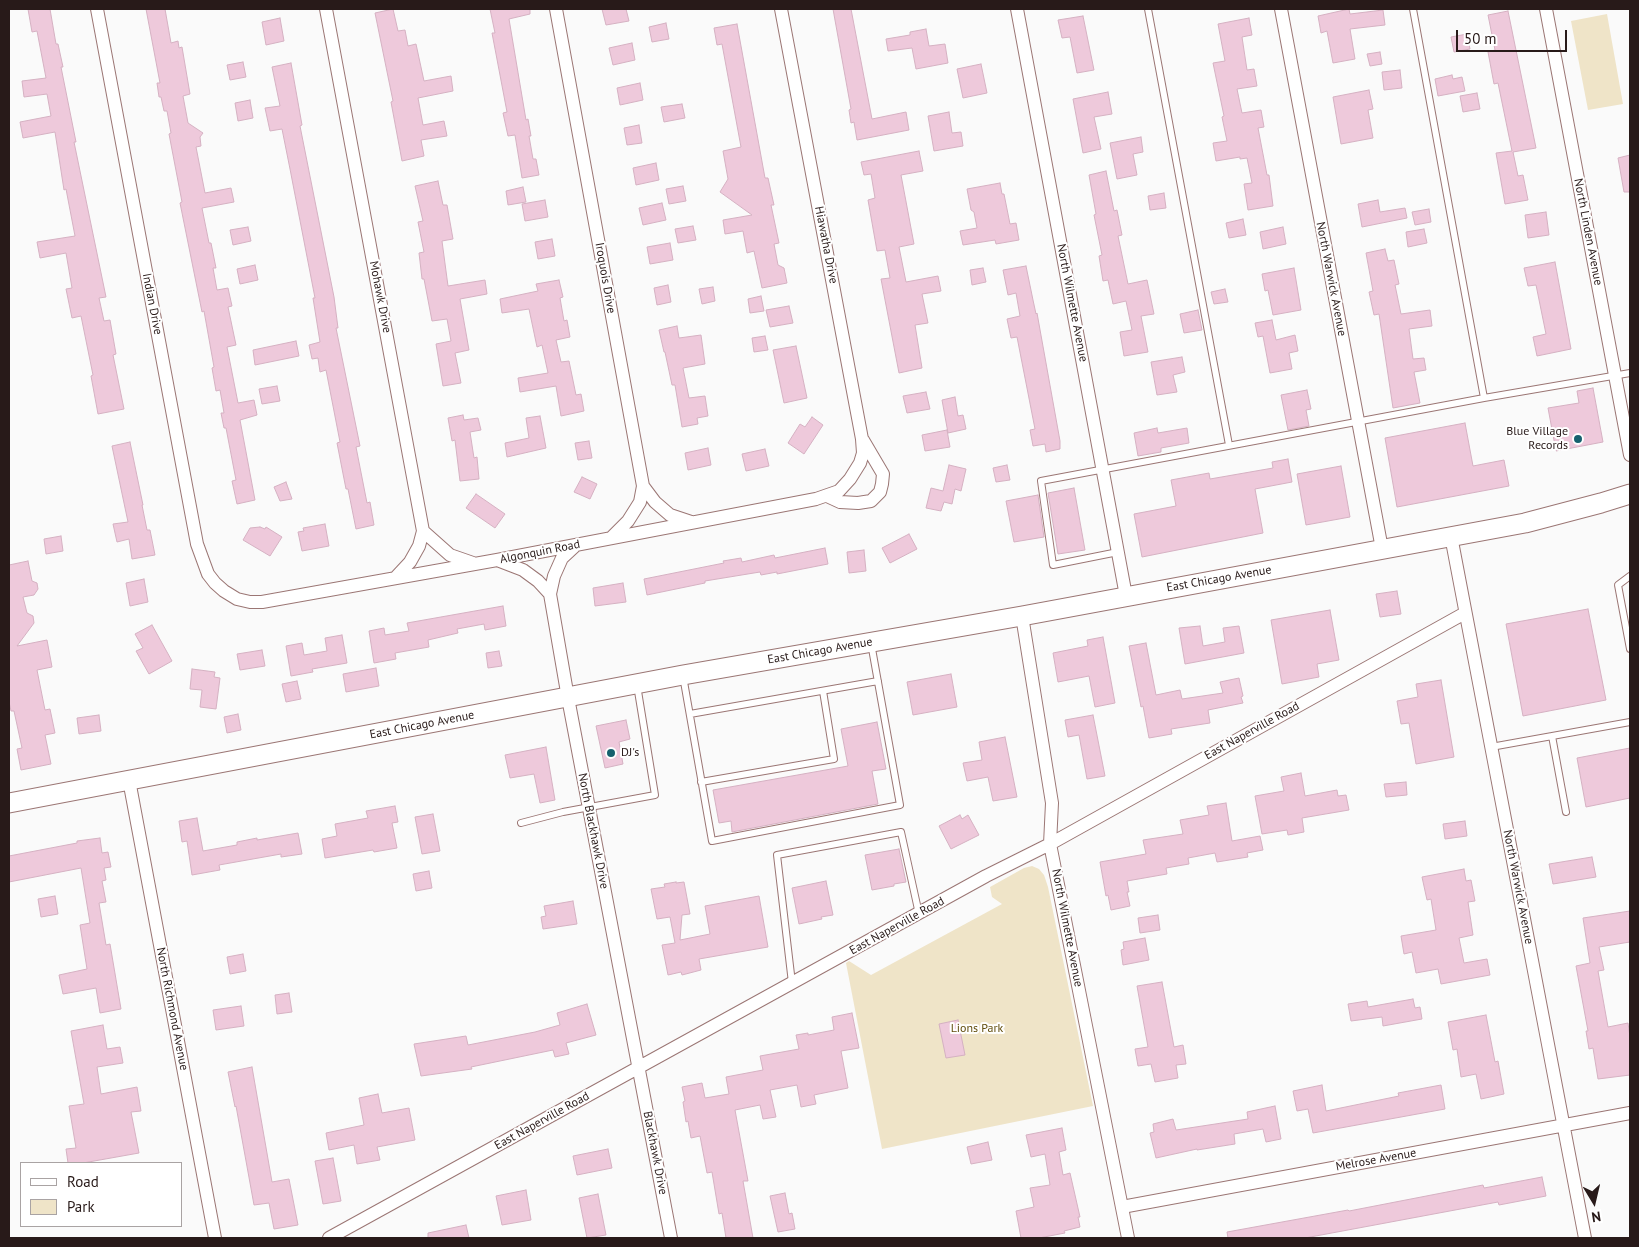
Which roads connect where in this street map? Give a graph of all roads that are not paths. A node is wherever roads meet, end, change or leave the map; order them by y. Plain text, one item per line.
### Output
1 (97, 9) edge
2 (326, 9) edge
3 (556, 9) edge
4 (781, 9) edge
5 (1017, 9) edge
6 (1148, 9) edge
7 (1281, 9) edge
8 (1413, 9) edge
9 (1546, 9) edge
10 (1630, 373) edge
11 (1616, 376) junction
12 (1484, 398) junction
13 (1358, 421) junction
14 (862, 439) junction
15 (1229, 445) junction
16 (1630, 455) edge
17 (1102, 469) junction
18 (850, 479) joint
19 (643, 486) junction
20 (1630, 494) edge
21 (827, 496) junction
22 (691, 522) junction
23 (423, 531) junction
24 (1451, 536) junction
25 (610, 538) junction
26 (576, 544) junction
27 (1382, 549) junction
28 (1118, 552) junction
29 (497, 560) junction
30 (475, 564) junction
31 (1630, 576) edge
32 (396, 577) junction
33 (224, 592) joint
34 (550, 594) junction
35 (1126, 596) junction
36 (1465, 612) junction
37 (1022, 616) junction
38 (871, 642) junction
39 (1630, 649) edge
40 (683, 675) junction
41 (878, 681) junction
42 (636, 683) junction
43 (823, 691) junction
44 (568, 698) junction
45 (690, 714) junction
46 (1630, 722) edge
47 (1552, 736) junction
48 (1491, 747) junction
49 (129, 780) junction
50 (702, 782) junction
51 (9, 803) edge
52 (589, 807) junction
53 (1566, 812) dead end
54 (520, 823) dead end
55 (1050, 844) junction
56 (919, 914) junction
57 (792, 984) junction
58 (639, 1068) junction
59 (1630, 1113) edge
60 (1563, 1125) junction
61 (1122, 1207) junction
62 (215, 1238) edge
63 (329, 1238) edge
64 (671, 1238) edge
65 (1128, 1238) edge
66 (1585, 1238) edge

1 - 33 street, Indian Drive
2 - 23 street, Mohawk Drive
3 - 19 street, Iroquois Drive
4 - 14 street, Hiawatha Drive
5 - 17 street, North Wilmette Avenue
6 - 15 lane
7 - 13 street, North Warwick Avenue
8 - 12 lane
9 - 11 street, North Linden Avenue
10 - 11 lane
11 - 12 lane
11 - 16 street, North Linden Avenue
12 - 13 lane
13 - 15 lane
13 - 27 street, North Warwick Avenue
14 - 18 street, Hiawatha Drive
14 - 21 street
15 - 17 lane
17 - 28 street, North Wilmette Avenue
17 - 28 lane
18 - 21 street, Algonquin Road
19 - 22 street
19 - 25 street, Iroquois Drive
20 - 24 main road, East Chicago Avenue
21 - 22 street, Algonquin Road
22 - 25 street, Algonquin Road
23 - 30 street
23 - 32 street
24 - 27 main road, East Chicago Avenue
24 - 36 street, North Warwick Avenue
25 - 26 street, Algonquin Road
26 - 29 street, Algonquin Road
26 - 34 street, North Blackhawk Drive
27 - 35 main road, East Chicago Avenue
28 - 35 street, North Wilmette Avenue
29 - 30 street, Algonquin Road
29 - 34 street
30 - 32 street, Algonquin Road
31 - 39 lane
32 - 33 street, Algonquin Road
34 - 44 street, North Blackhawk Drive
35 - 37 main road, East Chicago Avenue
36 - 48 street, North Warwick Avenue
36 - 55 street, East Naperville Road
37 - 38 main road, East Chicago Avenue
37 - 55 street, North Wilmette Avenue
38 - 40 main road, East Chicago Avenue
38 - 41 lane
40 - 42 main road, East Chicago Avenue
40 - 45 lane
41 - 43 lane
41 - 50 lane
42 - 44 main road, East Chicago Avenue
42 - 52 lane
43 - 45 lane
43 - 50 lane
44 - 49 main road, East Chicago Avenue
44 - 52 street, North Blackhawk Drive
45 - 50 lane
46 - 47 lane
47 - 48 lane
47 - 53 lane
48 - 60 street, North Warwick Avenue
49 - 51 main road, East Chicago Avenue
49 - 62 street, North Richmond Avenue
52 - 54 lane
52 - 58 street, North Blackhawk Drive
55 - 56 street, East Naperville Road
55 - 61 street, North Wilmette Avenue
56 - 57 street, East Naperville Road
56 - 57 lane
57 - 58 street, East Naperville Road
58 - 63 street, East Naperville Road
58 - 64 street, Blackhawk Drive
59 - 60 street, Melrose Avenue
60 - 61 street, Melrose Avenue
60 - 66 street, North Warwick Avenue
61 - 65 street, North Wilmette Avenue

